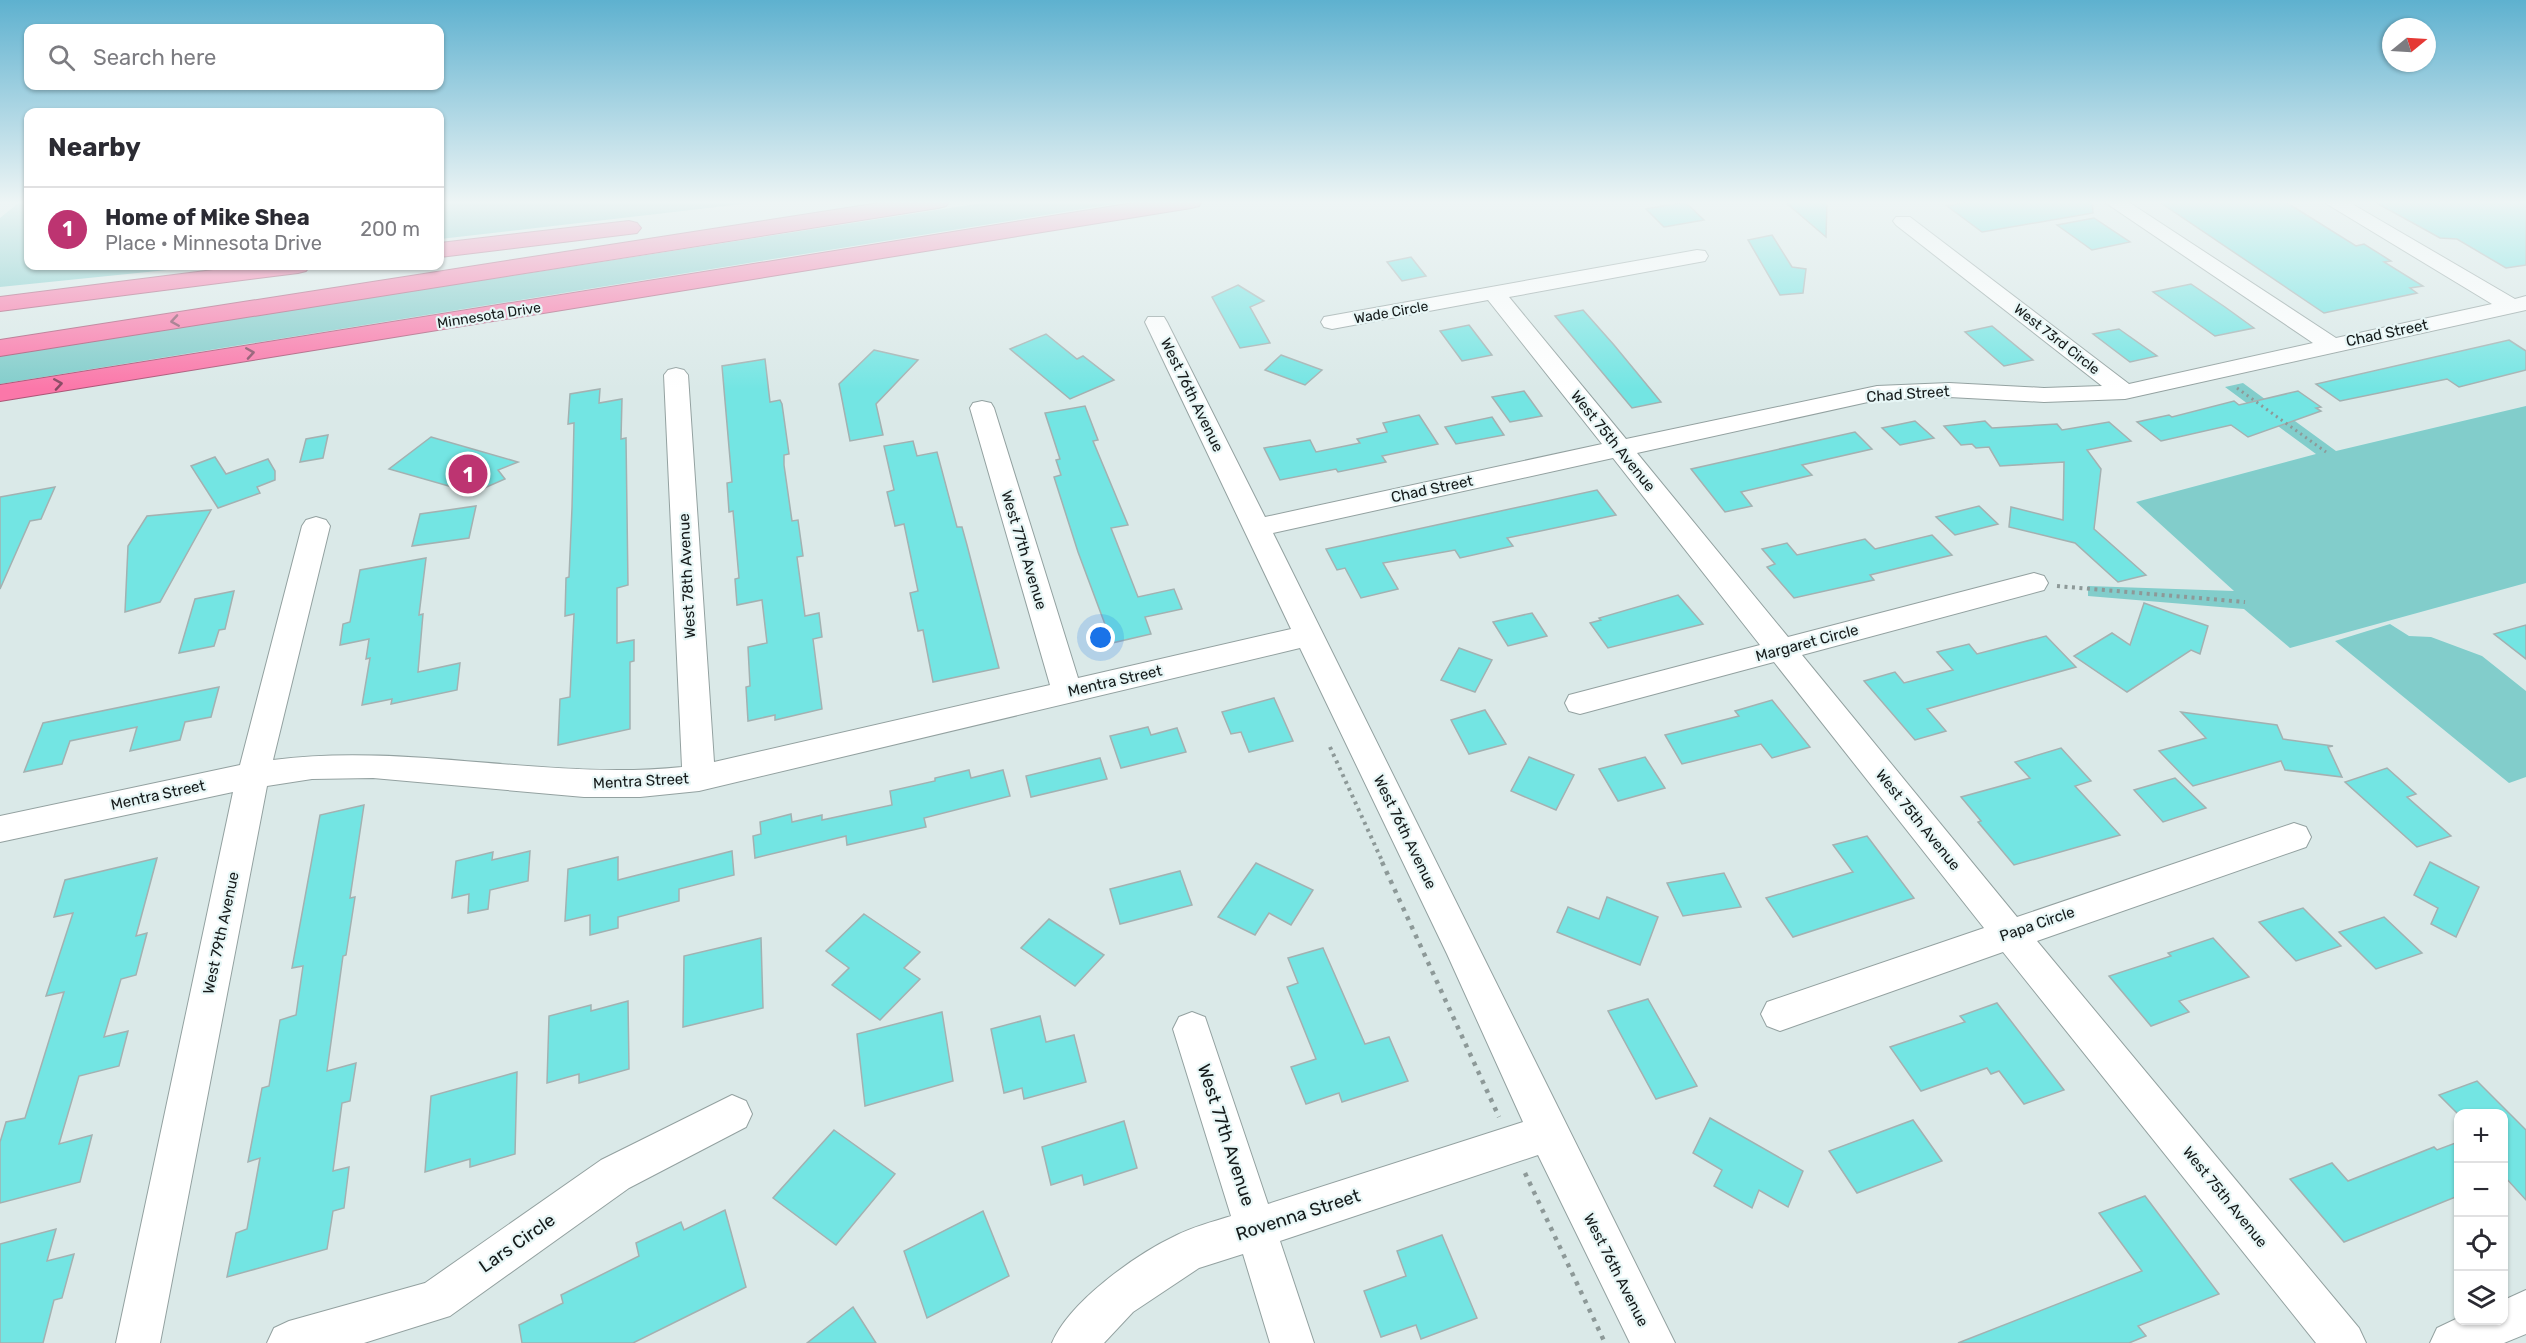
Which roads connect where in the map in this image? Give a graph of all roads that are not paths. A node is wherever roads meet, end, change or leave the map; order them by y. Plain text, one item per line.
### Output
1 (538, 264) edge
2 (802, 264) edge
3 (1656, 264) edge
4 (1958, 264) edge
5 (2208, 264) edge
6 (2446, 264) edge
7 (267, 270) edge
8 (1495, 294) junction
9 (0, 304) edge
10 (2519, 304) edge
11 (1156, 322) dead end
12 (1332, 322) dead end
13 (2331, 345) junction
14 (0, 348) edge
15 (676, 375) dead end
16 (2125, 392) junction
17 (0, 393) edge
18 (982, 408) dead end
19 (1618, 448) junction
20 (316, 526) dead end
21 (1258, 527) junction
22 (2034, 583) road end
23 (1308, 636) junction
24 (1782, 650) junction
25 (1067, 692) junction
26 (1580, 703) dead end
27 (254, 775) junction
28 (699, 778) junction
29 (0, 829) edge
30 (2294, 837) dead end
31 (2009, 933) junction
32 (1780, 1014) dead end
33 (1192, 1029) dead end
34 (732, 1114) dead end
35 (1529, 1138) junction
36 (1256, 1229) junction
37 (2526, 1312) edge
38 (138, 1343) edge
39 (290, 1343) edge
40 (1074, 1343) edge
41 (1292, 1343) edge
42 (1653, 1343) edge
43 (2344, 1343) edge
44 (2452, 1343) edge

1 -> 14 highway
17 -> 2 highway, Minnesota Drive
3 - 8 street, Wade Circle
4 - 16 street, West 73rd Circle
5 - 13 street
6 - 10 street
7 - 9 highway
8 - 12 street, Wade Circle
8 - 19 street, West 75th Avenue
10 - 13 street, Chad Street
11 - 21 street, West 76th Avenue
13 - 16 street, Chad Street
15 - 28 street, West 78th Avenue
16 - 19 street, Chad Street
18 - 25 street, West 77th Avenue
19 - 21 street, Chad Street
19 - 24 street, West 75th Avenue
20 - 27 street, West 79th Avenue
21 - 23 street, West 76th Avenue
22 - 24 street, Margaret Circle
23 - 25 street, Mentra Street
23 - 35 street, West 76th Avenue
24 - 26 street, Margaret Circle
24 - 31 street, West 75th Avenue
25 - 28 street, Mentra Street
27 - 28 street, Mentra Street
27 - 29 street, Mentra Street
27 - 38 street, West 79th Avenue
30 - 31 street, Papa Circle
31 - 32 street, Papa Circle
31 - 43 street, West 75th Avenue
33 - 36 street, West 77th Avenue
34 - 39 street, Lars Circle
35 - 36 street, Rovenna Street
35 - 42 street, West 76th Avenue
36 - 40 street, Rovenna Street
36 - 41 street, West 77th Avenue
37 - 44 street

